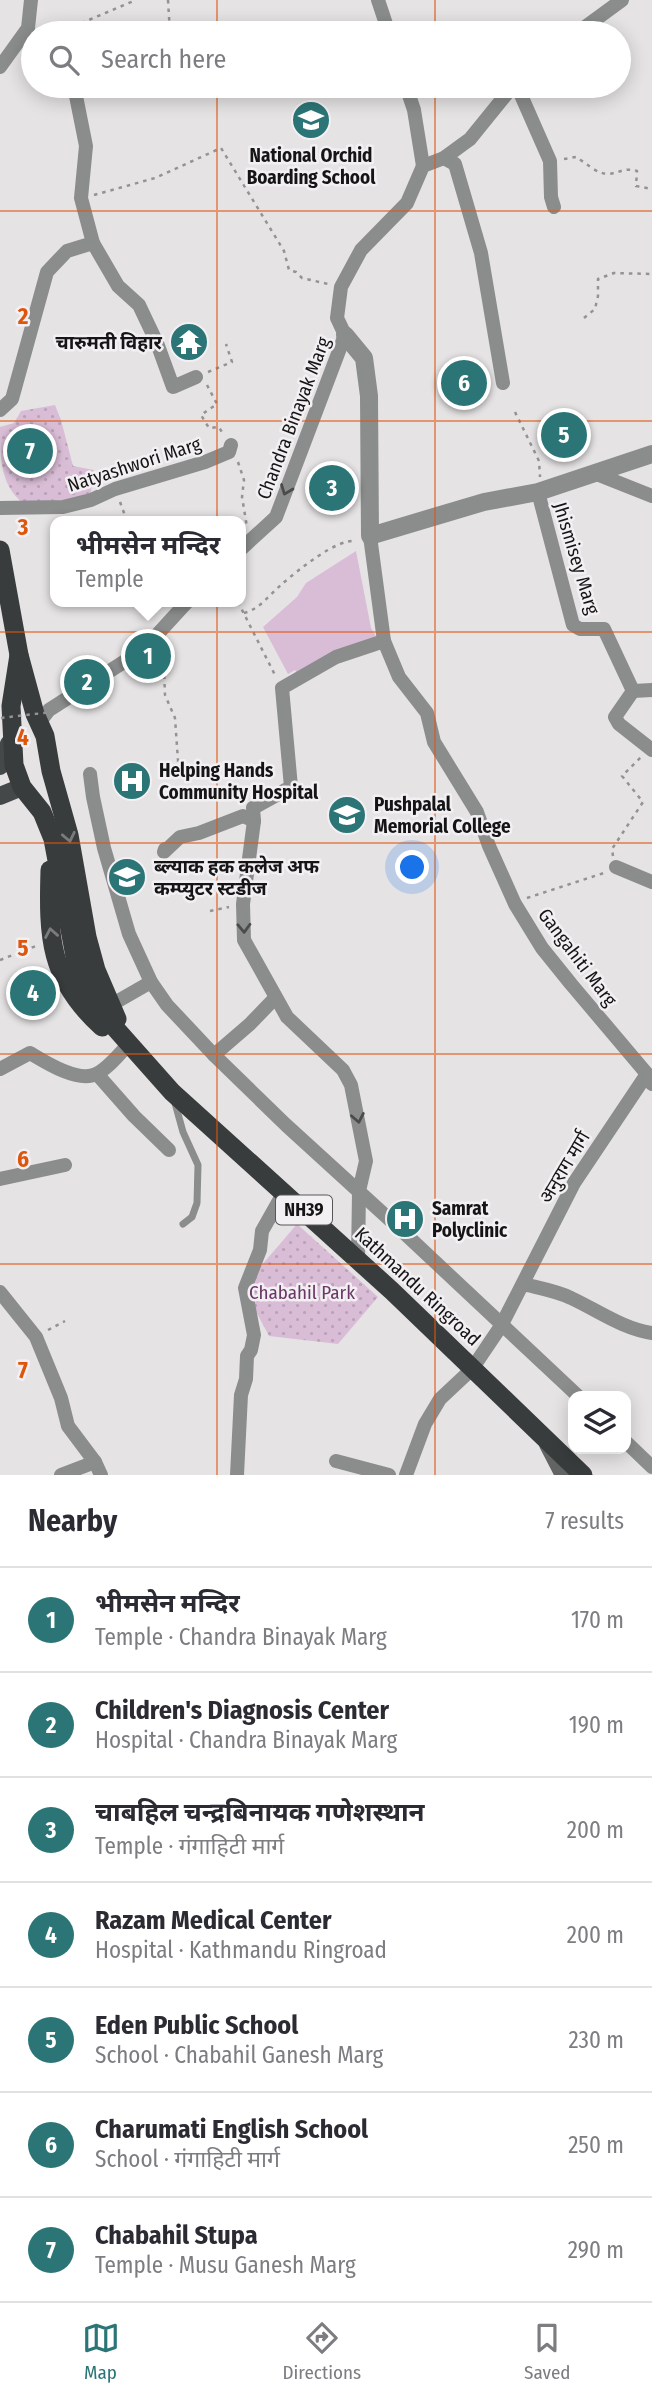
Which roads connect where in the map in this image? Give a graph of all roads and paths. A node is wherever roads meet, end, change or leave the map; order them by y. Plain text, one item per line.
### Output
1 (31, 0) edge
2 (136, 0) edge
3 (168, 0) edge
4 (378, 0) edge
5 (622, 0) edge
6 (31, 21) edge
7 (86, 21) edge
8 (169, 21) edge
9 (385, 21) edge
10 (593, 21) edge
11 (21, 43) edge
12 (0, 67) edge
13 (76, 98) edge
14 (410, 98) edge
15 (505, 98) edge
16 (521, 98) edge
17 (444, 158) junction
18 (550, 161) junction
19 (423, 166) junction
20 (652, 189) edge
21 (80, 198) junction
22 (554, 208) dead end
23 (93, 243) junction
24 (652, 274) edge
25 (341, 287) junction
26 (584, 318) dead end
27 (345, 335) junction
28 (196, 377) dead end
29 (503, 383) dead end
30 (0, 410) edge
31 (515, 412) dead end
32 (230, 445) dead end
33 (652, 454) edge
34 (594, 473) junction
35 (115, 489) junction
36 (539, 492) junction
37 (652, 496) edge
38 (0, 508) edge
39 (125, 516) edge
40 (370, 540) junction
41 (246, 544) edge
42 (0, 550) edge
43 (182, 607) edge
44 (241, 607) edge
45 (244, 613) junction
46 (384, 641) junction
47 (144, 649) junction
48 (19, 655) junction
49 (282, 688) junction
50 (652, 690) edge
51 (633, 691) junction
52 (1, 718) edge
53 (46, 718) junction
54 (13, 741) junction
55 (648, 752) edge
56 (0, 766) edge
57 (51, 771) junction
58 (90, 774) dead end
59 (179, 775) dead end
60 (22, 787) junction
61 (0, 796) edge
62 (254, 821) junction
63 (54, 839) junction
64 (165, 849) dead end
65 (616, 867) junction
66 (652, 882) edge
67 (243, 904) junction
68 (515, 904) junction
69 (210, 911) dead end
70 (54, 953) junction
71 (0, 960) edge
72 (151, 982) junction
73 (275, 998) junction
74 (105, 1008) junction
75 (129, 1044) junction
76 (214, 1055) junction
77 (0, 1069) edge
78 (97, 1074) junction
79 (650, 1081) edge
80 (172, 1092) junction
81 (169, 1150) dead end
82 (65, 1165) dead end
83 (0, 1179) edge
84 (359, 1191) junction
85 (284, 1192) junction
86 (183, 1224) dead end
87 (358, 1261) junction
88 (523, 1284) junction
89 (0, 1292) edge
90 (65, 1321) dead end
91 (501, 1326) junction
92 (652, 1333) edge
93 (36, 1337) junction
94 (472, 1369) junction
95 (572, 1391) edge
96 (546, 1440) junction
97 (631, 1447) edge
98 (336, 1461) dead end
99 (652, 1466) edge
100 (98, 1469) edge
101 (61, 1475) edge
102 (237, 1475) edge
103 (389, 1475) edge
104 (405, 1475) edge
105 (564, 1475) edge
106 (583, 1475) edge

1 - 6 street
2 - 7 path
3 - 8 path
4 - 9 street
5 - 10 street
11 - 12 street
13 - 21 street
14 - 19 street
15 - 17 street
16 - 18 street
17 - 19 street
17 - 29 street
18 - 20 path
18 - 22 street
19 - 25 street
21 - 23 street
21 - 25 path
23 - 28 street
23 - 30 street
24 - 26 path
25 - 27 street, Chandra Binayak Marg
27 - 40 street
27 -> 41 street, Chandra Binayak Marg
31 - 36 path
32 - 35 street, Natyashwori Marg
33 - 34 street
34 - 36 street
34 - 37 street
35 - 38 street, Natyashwori Marg
35 - 39 path
36 - 40 street
36 - 51 street, Jhismisey Marg
40 - 45 path
40 - 46 street, Gangahiti Marg
42 - 48 highway, Kathmandu Ringroad / NH39
43 - 47 street
44 - 45 path
45 - 49 path
46 - 49 street
46 - 68 street, Gangahiti Marg
47 - 53 street
47 - 59 path
48 - 53 highway, Kathmandu Ringroad / NH39
48 - 54 highway, Kathmandu Ringroad / NH39
49 - 62 street
50 - 51 street
51 - 55 street
52 - 53 path, bridge
53 - 54 highway
53 - 57 highway, Kathmandu Ringroad / NH39
54 - 56 main road
54 - 60 highway, Kathmandu Ringroad / NH39
55 - 65 path
57 - 60 highway
57 -> 74 highway, Kathmandu Ringroad / NH39
58 - 72 street
60 - 61 main road
60 - 63 highway, Kathmandu Ringroad / NH39
62 - 64 street
62 - 67 street
70 -> 63 highway
63 - 74 highway, Kathmandu Ringroad / NH39
65 - 66 street
65 - 68 path
67 - 69 path
67 -> 73 street
68 - 79 street, Gangahiti Marg
70 - 71 path
70 - 75 highway
72 - 74 street
72 - 76 street
73 - 76 street
73 -> 84 street
74 - 75 highway, Kathmandu Ringroad / NH39
75 - 78 street
75 - 80 highway, Kathmandu Ringroad / NH39
76 - 84 street
77 - 78 street
78 - 81 street
79 - 88 street, अनुराग मार्ग
80 - 85 highway, Kathmandu Ringroad / NH39
80 - 86 lane
82 - 83 street
84 - 87 street
84 - 91 street
85 - 87 highway, Kathmandu Ringroad / NH39
85 - 102 street
87 - 94 highway, Kathmandu Ringroad / NH39
88 - 91 street, अनुराग मार्ग
88 - 92 street
89 - 93 street
90 - 93 path
91 - 94 street, अनुराग मार्ग
91 - 95 street
93 - 100 street
94 - 96 highway, Kathmandu Ringroad / NH39
94 - 104 street, अनुराग मार्ग
96 - 105 main road
96 - 106 highway, Kathmandu Ringroad / NH39
97 - 99 street
98 - 103 street
100 - 101 street

